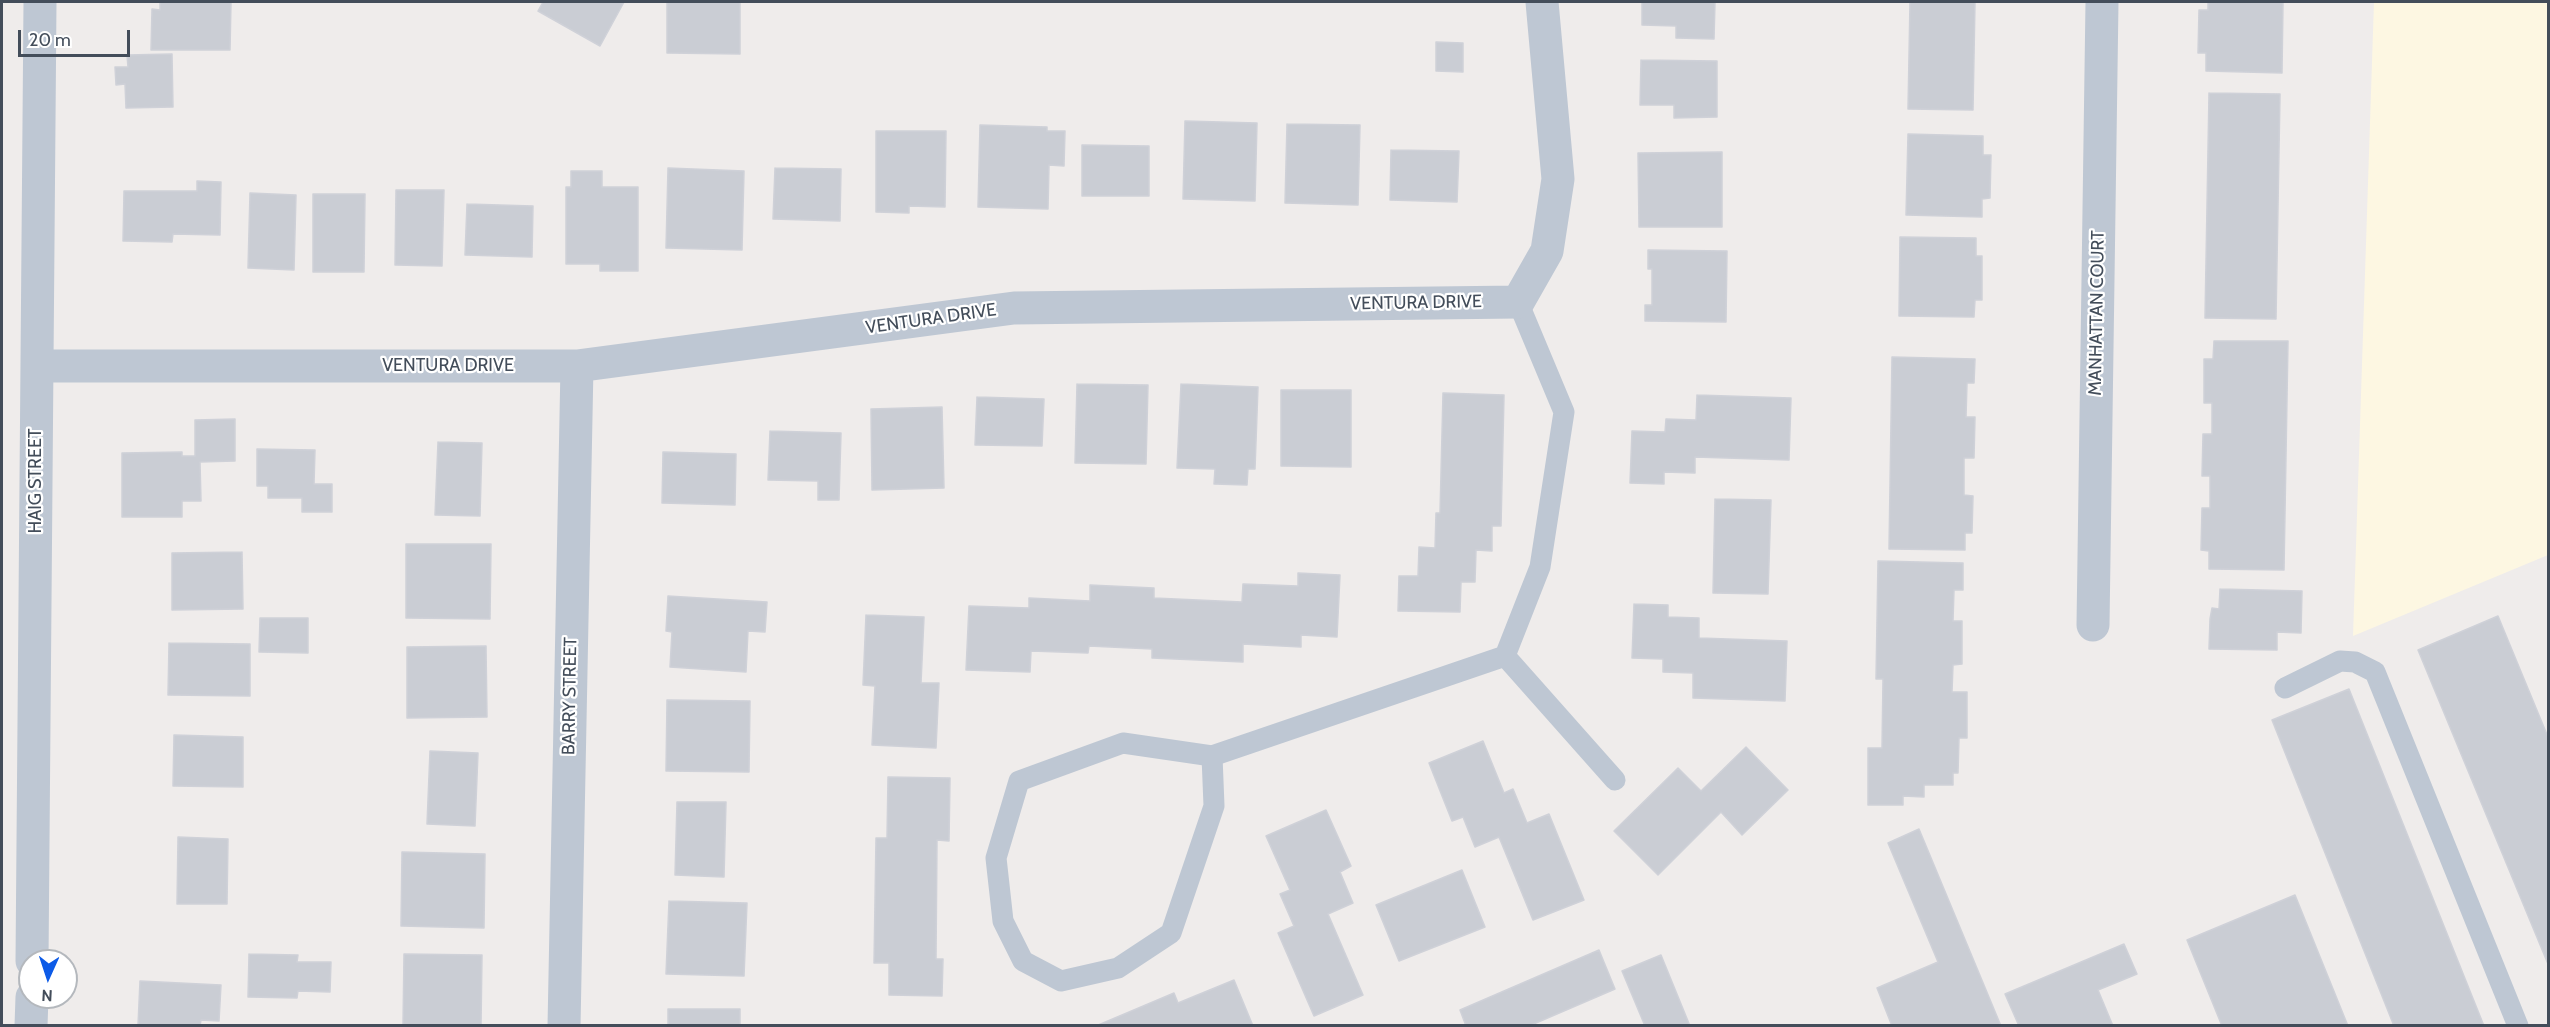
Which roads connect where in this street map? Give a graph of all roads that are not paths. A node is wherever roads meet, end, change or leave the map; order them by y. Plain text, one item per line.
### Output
1 (40, 2) edge
2 (1542, 2) edge
3 (2102, 2) edge
4 (1518, 302) junction
5 (37, 366) junction
6 (577, 366) junction
7 (2093, 625) dead end
8 (1505, 656) junction
9 (2285, 688) dead end
10 (1212, 756) junction
11 (1615, 780) dead end
12 (32, 949) edge
13 (32, 1009) edge
14 (32, 1026) edge
15 (564, 1026) edge
16 (2518, 1026) edge

1 - 5 street, HAIG STREET
2 - 4 street
3 - 7 street, MANHATTAN COURT
4 - 6 street, VENTURA DRIVE
4 - 8 lane
5 - 6 street, VENTURA DRIVE
5 - 12 street, HAIG STREET
6 - 15 street, BARRY STREET
8 - 10 lane
8 - 11 lane
9 - 16 lane
10 - 10 lane
13 - 14 street

